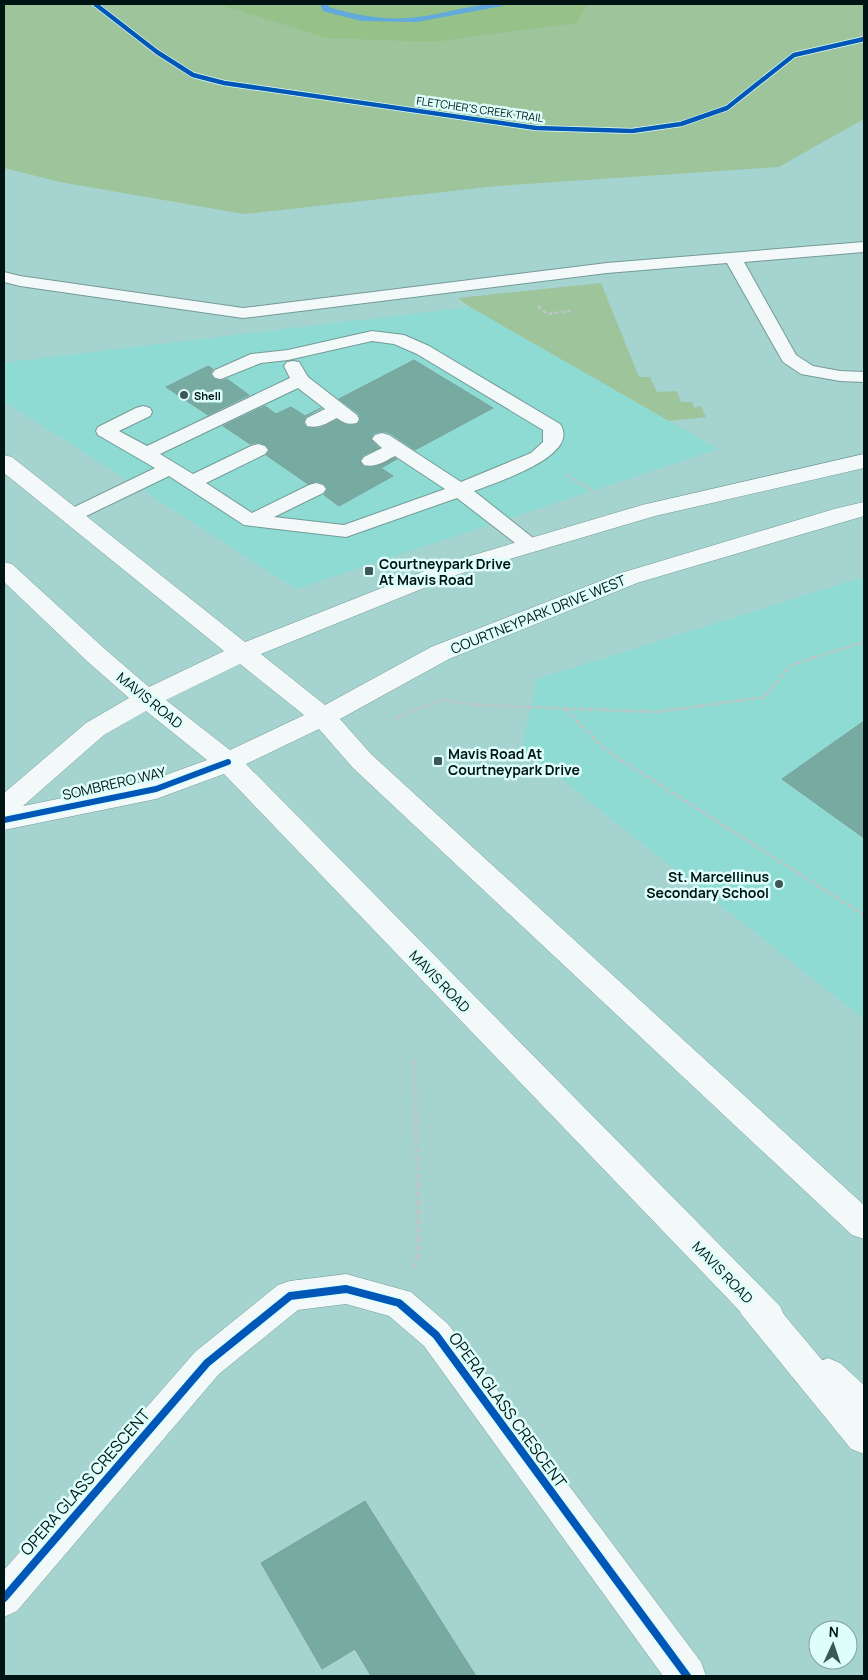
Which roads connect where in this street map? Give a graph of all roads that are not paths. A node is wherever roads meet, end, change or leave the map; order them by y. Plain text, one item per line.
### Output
1 (864, 247) edge
2 (733, 258) junction
3 (4, 277) edge
4 (288, 355) junction
5 (220, 374) dead end
6 (864, 377) edge
7 (300, 380) junction
8 (143, 412) dead end
9 (314, 422) dead end
10 (258, 450) dead end
11 (146, 454) junction
12 (371, 461) dead end
13 (864, 461) edge
14 (4, 462) edge
15 (170, 468) junction
16 (192, 482) junction
17 (316, 489) dead end
18 (460, 490) junction
19 (864, 509) edge
20 (71, 516) junction
21 (251, 521) junction
22 (530, 545) junction
23 (4, 569) edge
24 (241, 653) junction
25 (147, 699) junction
26 (323, 717) junction
27 (228, 762) junction
28 (4, 808) edge
29 (4, 820) edge
30 (864, 1225) edge
31 (753, 1303) junction
32 (864, 1408) edge
33 (864, 1437) edge
34 (4, 1598) edge
35 (687, 1676) edge

1 - 2 lane
2 - 3 lane
2 - 6 lane
4 - 5 lane
4 - 7 lane
4 - 18 lane
7 - 9 lane
7 - 11 lane
8 - 11 lane
10 - 16 lane
11 - 15 lane
12 - 18 lane
13 - 22 main road
14 - 20 main road
15 - 16 lane
15 - 20 lane
16 - 21 lane
17 - 21 lane
18 - 21 lane
18 - 22 lane
19 - 26 main road, COURTNEYPARK DRIVE WEST
20 - 24 main road
22 - 24 main road
23 - 25 main road, MAVIS ROAD
24 - 25 main road
24 - 26 main road
25 - 27 main road, MAVIS ROAD
25 - 28 main road
26 - 27 main road, COURTNEYPARK DRIVE WEST
26 - 30 main road
27 - 29 main road, SOMBRERO WAY
27 - 31 main road, MAVIS ROAD
31 - 32 main road, MAVIS ROAD
31 - 33 main road
34 - 35 main road, OPERA GLASS CRESCENT

